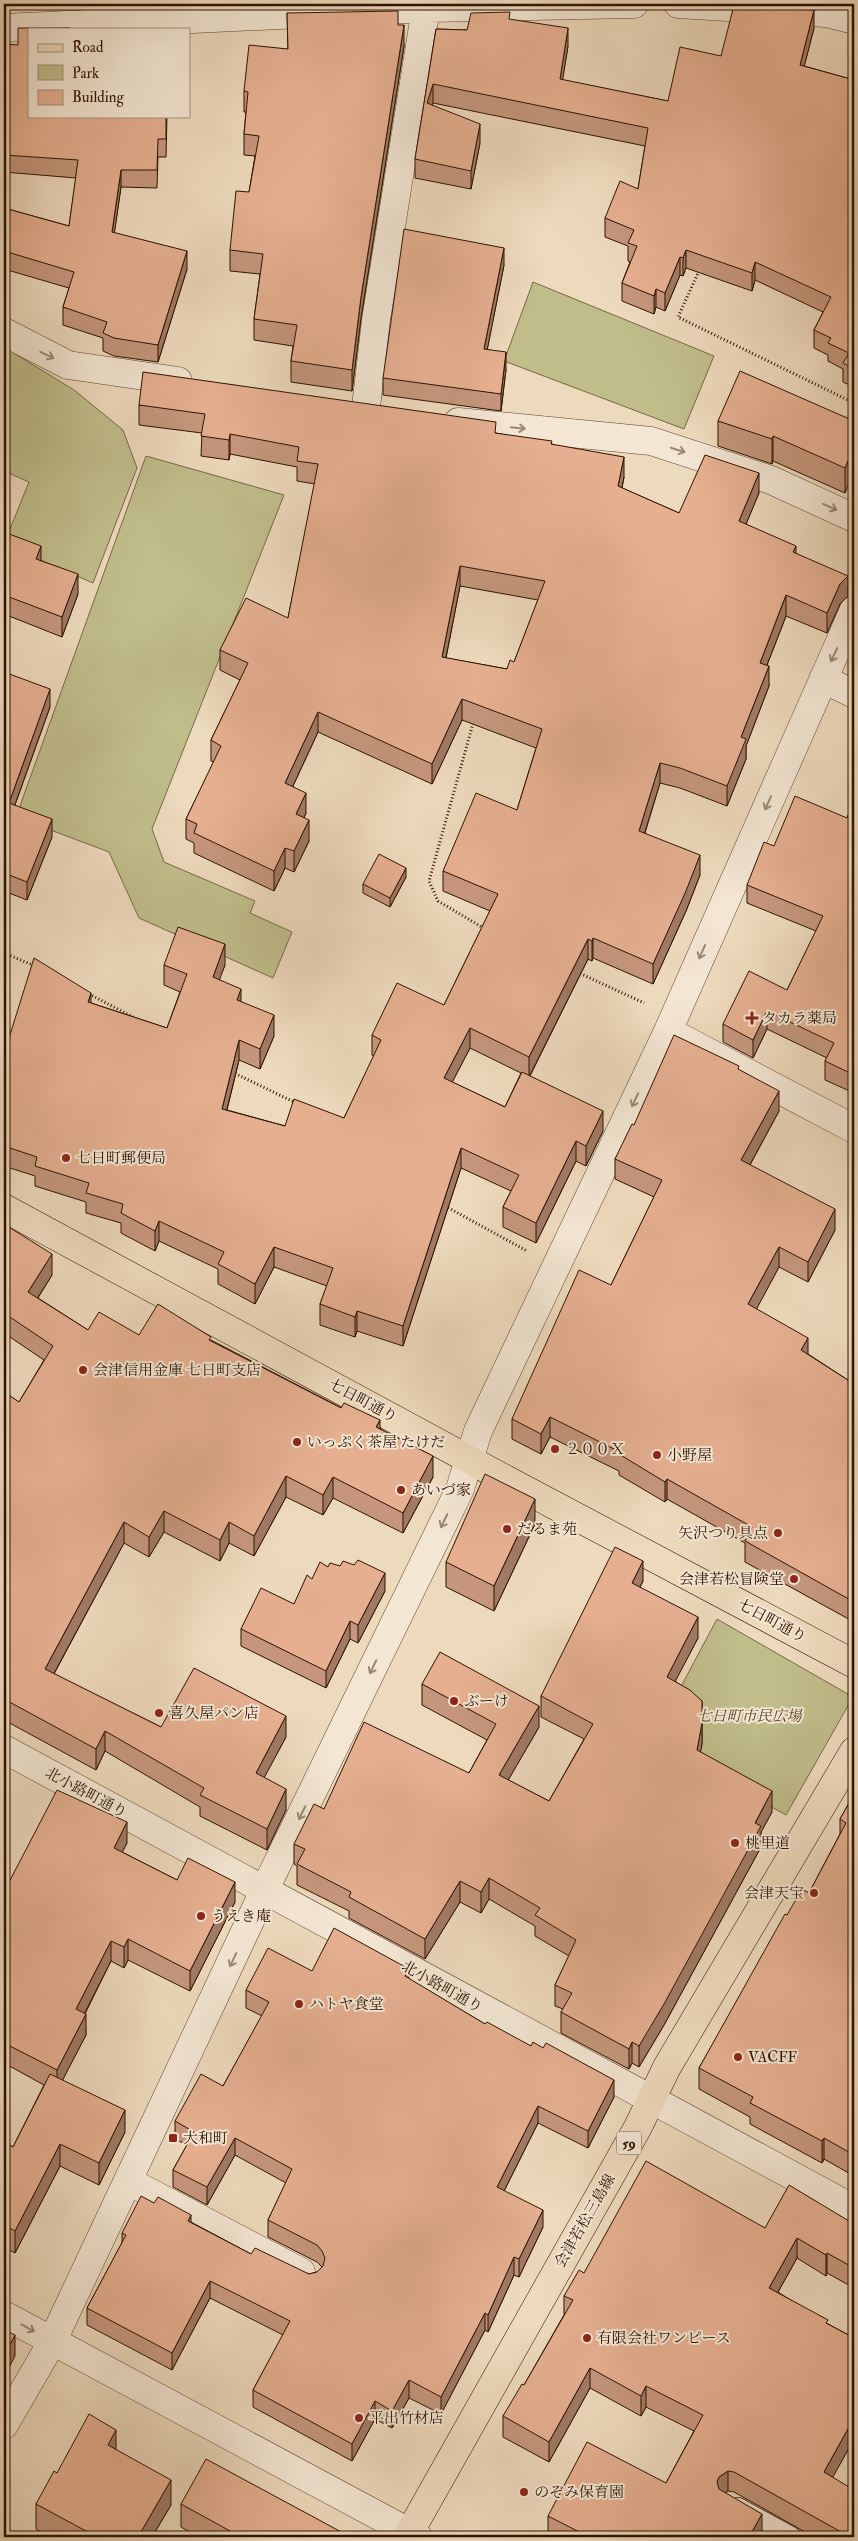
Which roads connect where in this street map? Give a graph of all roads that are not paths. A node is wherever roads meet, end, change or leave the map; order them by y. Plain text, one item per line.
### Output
1 (634, 4) edge
2 (678, 4) edge
3 (426, 8) junction
4 (854, 20) edge
5 (4, 28) edge
6 (4, 332) edge
7 (204, 385) edge
8 (338, 404) edge
9 (366, 408) junction
10 (394, 412) edge
11 (433, 418) edge
12 (854, 518) edge
13 (854, 610) edge
14 (823, 679) junction
15 (854, 694) edge
16 (671, 1024) junction
17 (854, 1129) edge
18 (4, 1208) edge
19 (470, 1460) junction
20 (854, 1664) edge
21 (4, 1749) edge
22 (854, 1751) edge
23 (265, 1889) junction
24 (652, 2100) junction
25 (128, 2181) junction
26 (854, 2209) edge
27 (309, 2276) edge
28 (4, 2315) edge
29 (52, 2342) junction
30 (4, 2425) edge
31 (729, 2503) edge
32 (411, 2535) edge
33 (791, 2537) edge

1 - 3 street
2 - 4 street
3 - 5 street
3 - 9 street
6 -> 7 street
8 - 9 street
9 - 10 street
11 -> 12 street
13 -> 14 street
14 - 15 street
14 -> 16 street
16 - 17 street
16 -> 19 street
18 - 19 main road, 七日町通り
19 - 20 main road, 七日町通り
19 -> 23 street
21 - 23 street, 北小路町通り
22 - 24 main road, 会津若松三島線 / 59
23 - 24 street, 北小路町通り
23 -> 25 street
24 - 26 street, 北小路町通り
24 - 32 main road, 会津若松三島線 / 59
25 - 27 street
25 - 29 street
28 -> 29 street
29 - 30 street
29 - 32 street
31 - 33 lane

